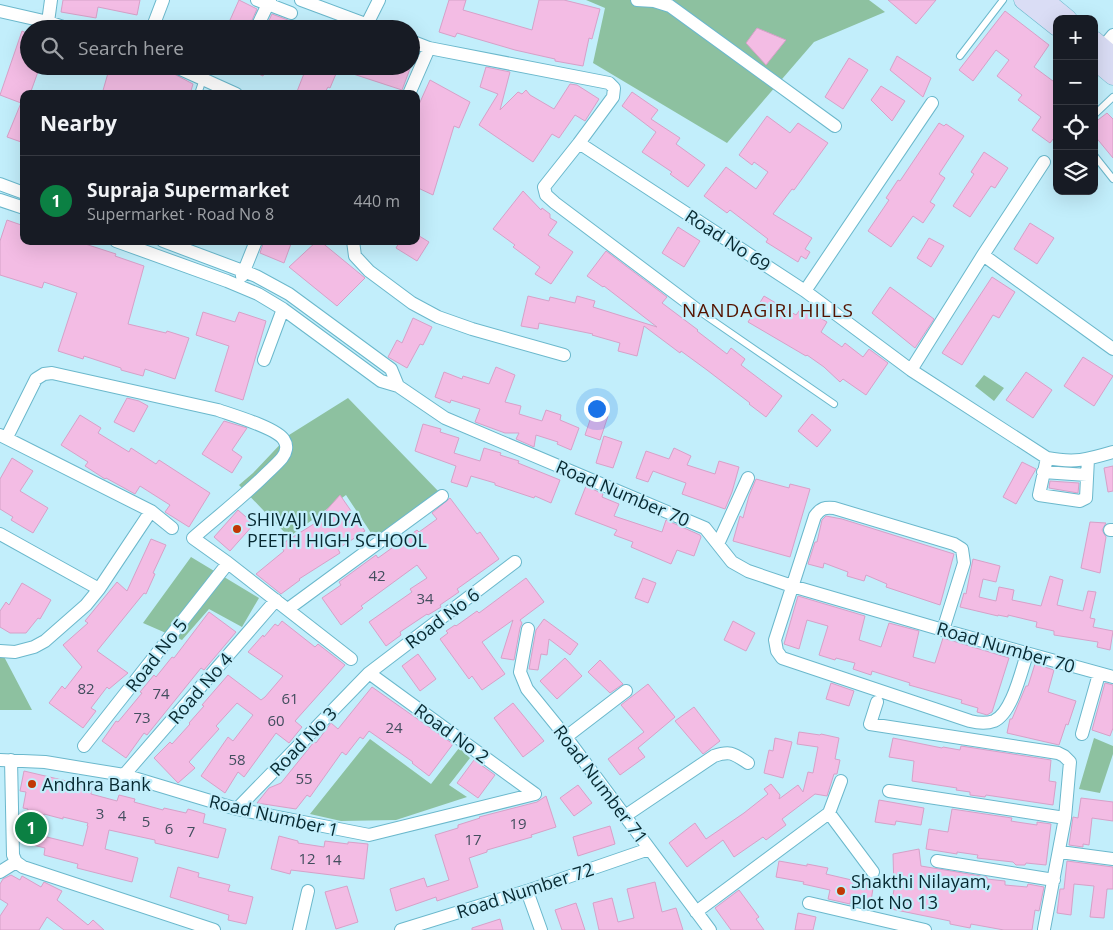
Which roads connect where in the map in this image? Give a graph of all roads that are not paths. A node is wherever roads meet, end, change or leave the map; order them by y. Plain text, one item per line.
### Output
1 (51, 0) edge
2 (163, 0) edge
3 (293, 0) edge
4 (301, 0) edge
5 (379, 0) edge
6 (637, 0) edge
7 (1004, 0) edge
8 (1023, 0) edge
9 (1045, 0) edge
10 (265, 1) edge
11 (0, 11) edge
12 (1063, 15) edge
13 (39, 20) edge
14 (48, 20) edge
15 (155, 20) edge
16 (259, 20) edge
17 (356, 20) edge
18 (374, 20) edge
19 (1053, 24) edge
20 (420, 44) edge
21 (429, 48) junction
22 (1104, 48) edge
23 (960, 56) dead end
24 (420, 69) edge
25 (194, 75) edge
26 (417, 75) edge
27 (1113, 76) edge
28 (203, 79) junction
29 (199, 90) edge
30 (227, 90) edge
31 (411, 90) edge
32 (1112, 101) edge
33 (932, 102) dead end
34 (1098, 112) edge
35 (835, 126) dead end
36 (579, 143) junction
37 (1098, 160) edge
38 (1044, 162) dead end
39 (1113, 179) edge
40 (0, 184) edge
41 (20, 191) edge
42 (0, 200) edge
43 (20, 207) edge
44 (127, 245) edge
45 (174, 245) edge
46 (254, 245) edge
47 (354, 245) edge
48 (983, 255) junction
49 (244, 270) junction
50 (238, 286) junction
51 (805, 291) junction
52 (283, 309) junction
53 (696, 309) joint
54 (1113, 349) edge
55 (564, 354) dead end
56 (264, 360) dead end
57 (911, 370) junction
58 (398, 386) junction
59 (834, 404) dead end
60 (4, 436) edge
61 (1113, 452) edge
62 (1047, 458) junction
63 (1088, 459) junction
64 (1044, 472) junction
65 (1087, 475) junction
66 (748, 478) dead end
67 (442, 496) dead end
68 (151, 511) junction
69 (172, 528) dead end
70 (0, 534) edge
71 (718, 544) junction
72 (515, 562) dead end
73 (228, 563) junction
74 (792, 586) junction
75 (99, 589) junction
76 (276, 600) junction
77 (288, 609) junction
78 (528, 629) dead end
79 (943, 630) junction
80 (0, 651) edge
81 (1027, 654) junction
82 (351, 659) dead end
83 (369, 673) junction
84 (1100, 674) junction
85 (1113, 678) edge
86 (626, 691) dead end
87 (877, 702) dead end
88 (1082, 734) dead end
89 (566, 736) junction
90 (84, 746) dead end
91 (6, 760) edge
92 (748, 763) dead end
93 (124, 776) junction
94 (841, 781) dead end
95 (889, 791) dead end
96 (535, 794) joint
97 (237, 809) junction
98 (829, 814) junction
99 (625, 816) junction
100 (1066, 818) junction
101 (649, 849) junction
102 (1060, 852) junction
103 (1113, 859) edge
104 (937, 861) dead end
105 (16, 862) junction
106 (0, 872) edge
107 (873, 872) dead end
108 (1054, 880) junction
109 (308, 891) dead end
110 (527, 891) junction
111 (809, 903) dead end
112 (696, 912) junction
113 (881, 925) edge
114 (417, 928) edge
115 (214, 930) edge
116 (299, 930) edge
117 (401, 930) edge
118 (541, 930) edge
119 (710, 930) edge
120 (925, 930) edge
121 (1044, 930) edge
122 (1049, 930) edge

1 - 14 street
2 - 15 street
3 - 10 street
4 - 17 street
5 - 18 street
6 - 35 street
7 - 23 lane
8 - 19 main road
9 - 12 main road
10 - 16 street
11 - 13 street
20 - 21 street
21 - 24 street
21 - 36 street
22 - 27 main road
25 - 28 street
26 - 31 street
28 - 29 lane
28 - 30 street
32 - 34 lane
33 - 51 street
36 - 51 street, Road No 69
36 - 53 street
37 - 39 lane
38 - 48 street
40 - 41 street
42 - 43 street
44 - 50 street
45 - 49 street, Road Number 70
46 - 49 street
47 - 55 street
48 - 54 street
48 - 57 street
49 - 50 street
49 - 58 street, Road Number 70
50 - 52 street
51 - 57 street, Road No 69
52 - 56 street
52 - 58 street
53 - 59 lane
57 - 62 street, Road No 69
58 - 71 street, Road Number 70
60 - 68 street
60 - 73 street
61 - 63 street, Road No 69
62 - 63 street, Road No 69
62 - 64 street
63 - 65 street
64 - 65 street
64 - 65 street
66 - 71 street
67 - 77 street
68 - 69 street
68 - 75 street
70 - 75 street
71 - 74 street, Road Number 70
72 - 83 street, Road No 6
73 - 76 street
73 - 90 street, Road No 5
74 - 79 street, Road Number 70
74 - 79 street
74 - 81 street
75 - 80 street
76 - 77 street
76 - 93 street, Road No 4
77 - 82 street
78 - 89 street, Road Number 71
79 - 81 street, Road Number 70
81 - 84 street, Road Number 70
83 - 96 street, Road No 2
83 - 97 street, Road No 3
84 - 85 street, Road Number 70
84 - 88 street
86 - 89 street
87 - 100 street
89 - 99 street, Road Number 71
91 - 93 street, Road Number 1
91 - 105 street
92 - 99 street
93 - 97 street, Road Number 1
94 - 98 street
95 - 100 street
96 - 97 street, Road Number 1
98 - 107 street
98 - 112 street
99 - 101 street, Road Number 71
100 - 102 street
101 - 110 street, Road Number 72
101 - 112 street, Road Number 71
102 - 103 street
102 - 108 street
104 - 108 street
105 - 106 street
105 - 115 street
108 - 121 street
109 - 116 street
110 - 114 street, Road Number 72
110 - 118 street
111 - 113 street
112 - 119 street, Road Number 71
113 - 120 street
114 - 117 street, Road Number 72
121 - 122 street

